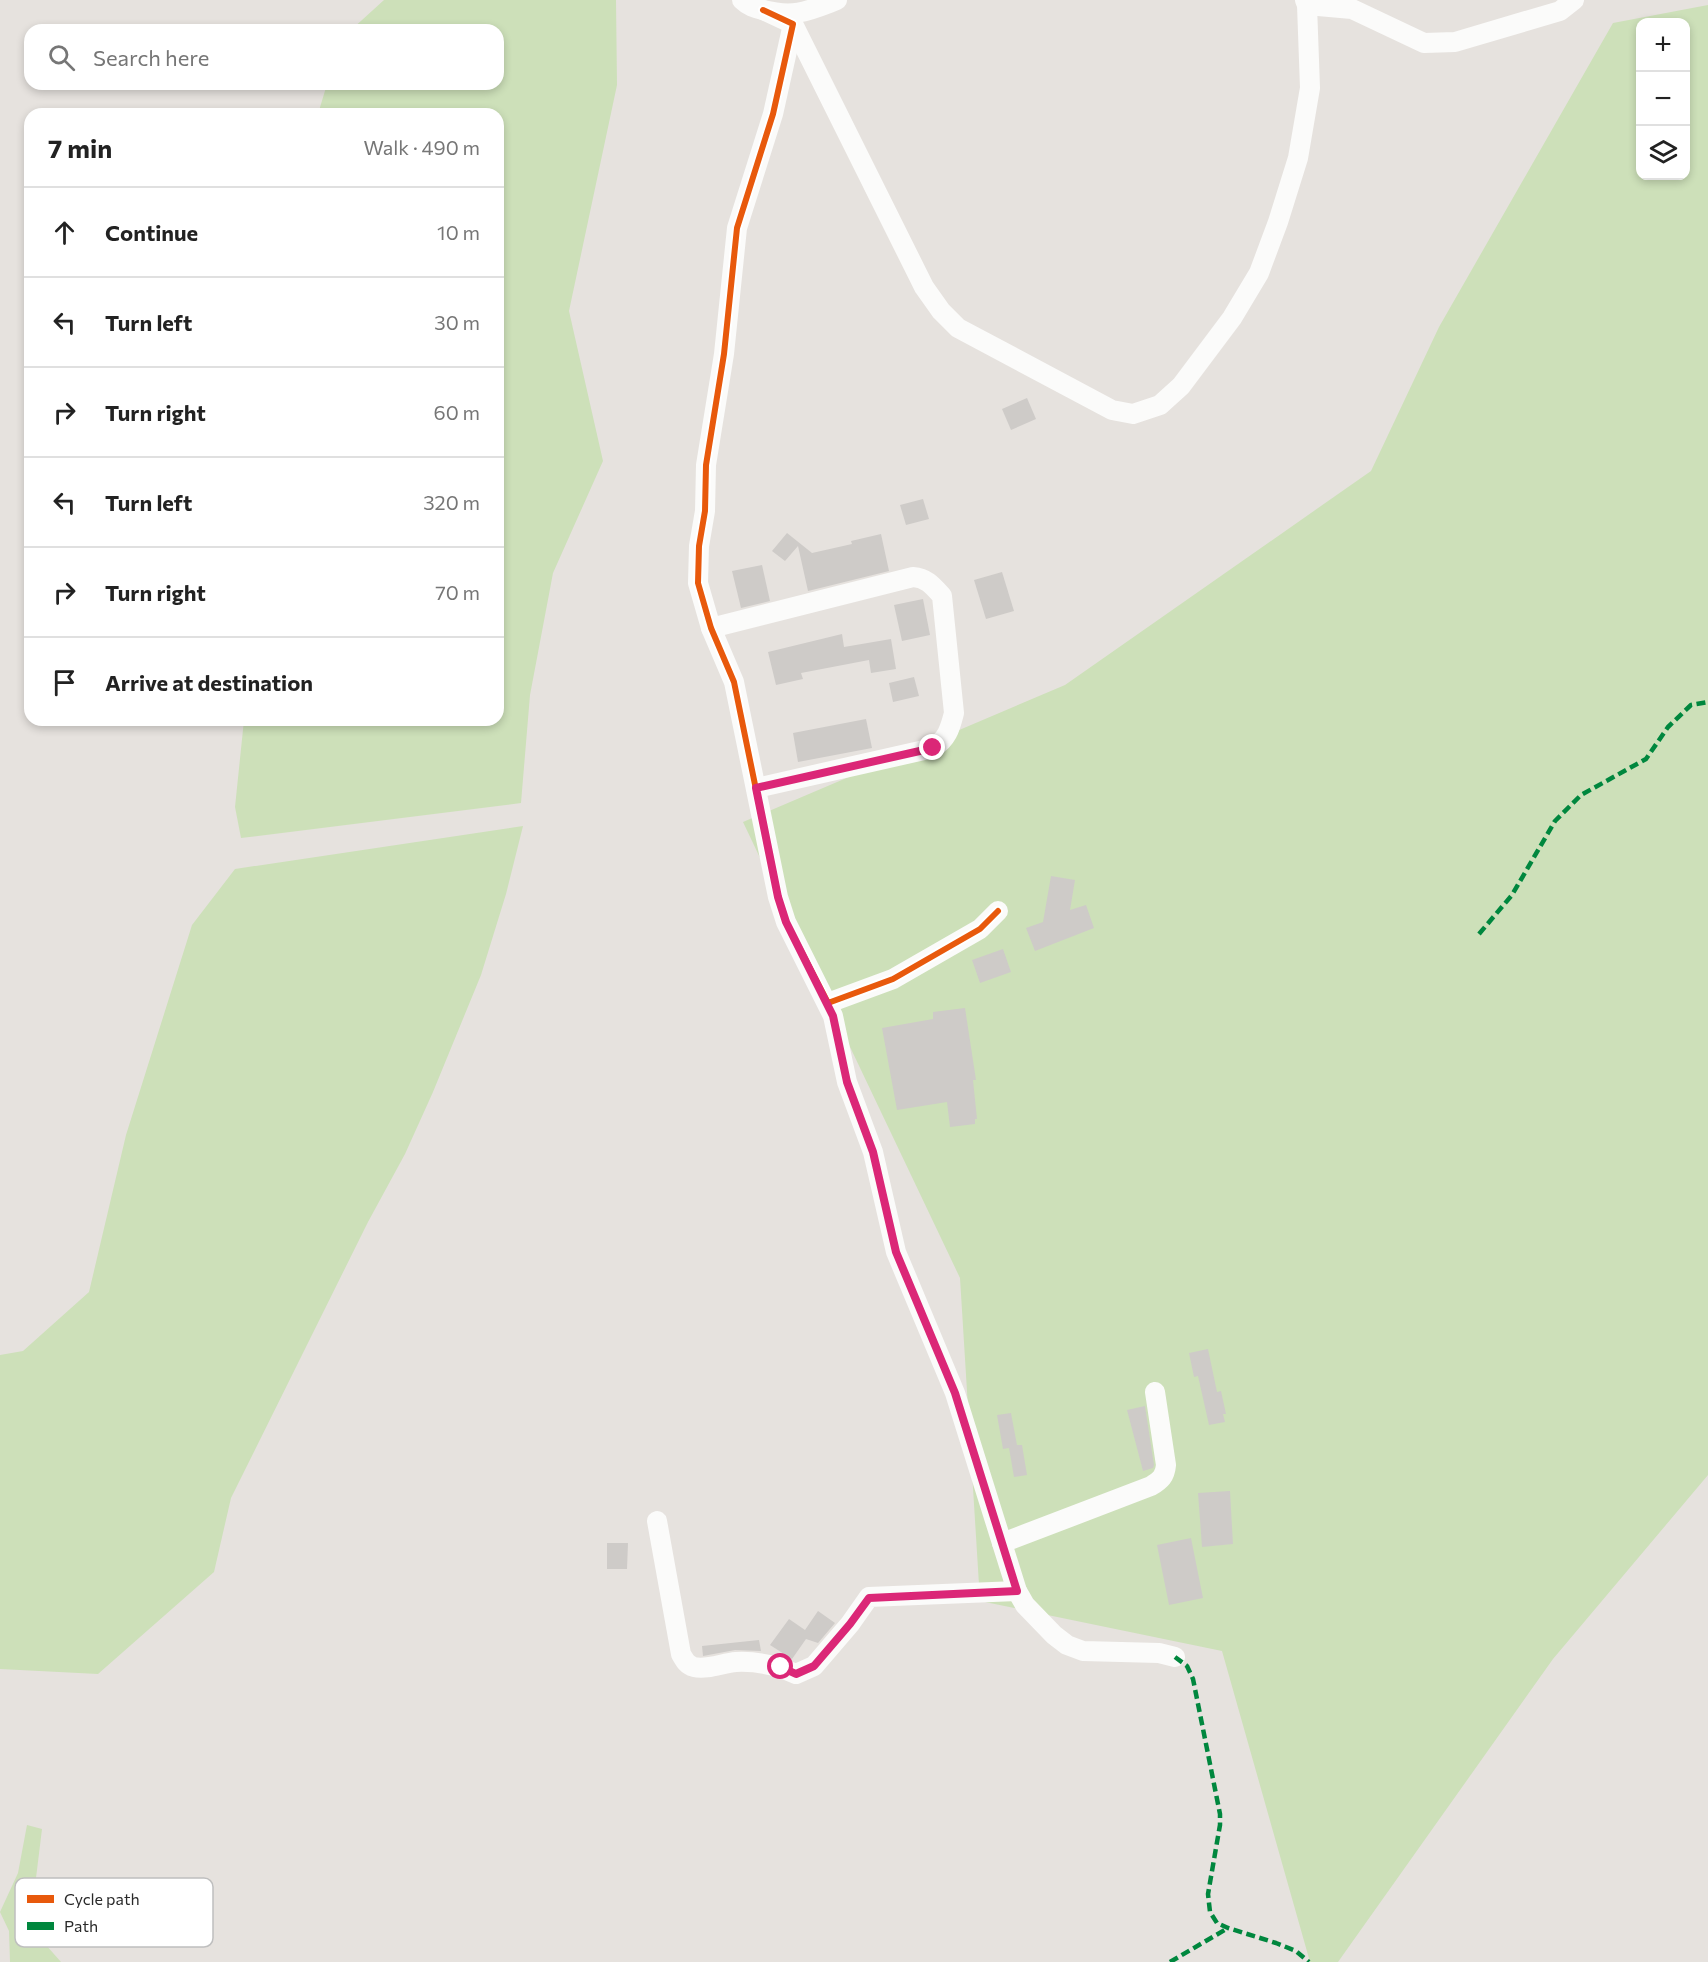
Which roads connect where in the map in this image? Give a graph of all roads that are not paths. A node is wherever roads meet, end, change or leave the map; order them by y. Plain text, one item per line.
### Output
1 (742, 0) edge
2 (837, 0) edge
3 (1574, 0) edge
4 (1306, 3) edge
5 (763, 10) junction
6 (793, 24) junction
7 (711, 628) junction
8 (756, 788) junction
9 (998, 911) dead end
10 (828, 1003) junction
11 (1155, 1392) dead end
12 (657, 1521) dead end
13 (1002, 1543) junction
14 (1017, 1591) junction
15 (1175, 1657) dead end

1 - 5 street
2 - 5 street
3 - 4 street
4 - 6 street
5 - 6 street
6 - 7 street
7 - 8 street
7 - 8 street
8 - 10 street
9 - 10 street
10 - 13 street
11 - 13 street
12 - 14 street
13 - 14 street
14 - 15 street

